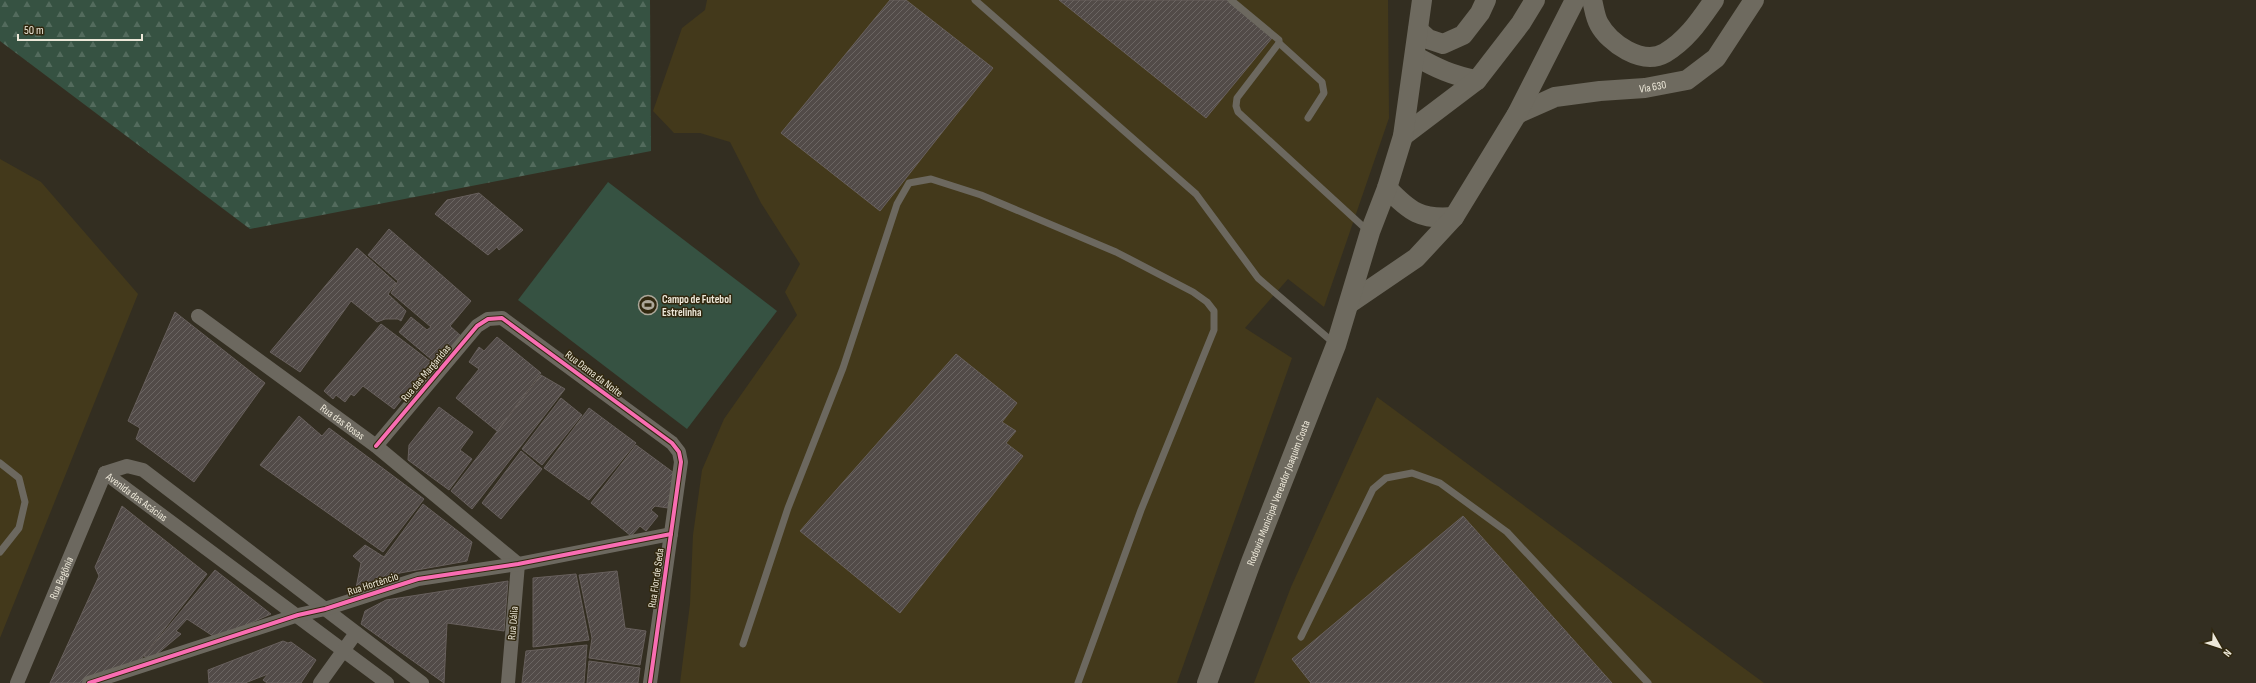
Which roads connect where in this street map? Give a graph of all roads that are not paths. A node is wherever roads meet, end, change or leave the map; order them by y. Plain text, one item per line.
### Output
1 (975, 0) edge
2 (1231, 0) edge
3 (1422, 0) edge
4 (1486, 0) edge
5 (1535, 0) edge
6 (1576, 0) edge
7 (1592, 0) edge
8 (1714, 0) edge
9 (1754, 0) edge
10 (1418, 30) junction
11 (1279, 43) junction
12 (1415, 56) junction
13 (1477, 80) junction
14 (1517, 114) junction
15 (1308, 118) dead end
16 (1403, 136) junction
17 (1387, 188) junction
18 (1454, 216) junction
19 (1370, 232) junction
20 (1350, 303) junction
21 (198, 316) dead end
22 (494, 319) joint
23 (1336, 345) junction
24 (376, 446) junction
25 (679, 452) joint
26 (0, 463) edge
27 (105, 473) junction
28 (671, 534) junction
29 (0, 552) edge
30 (518, 564) junction
31 (325, 609) junction
32 (298, 615) junction
33 (356, 633) junction
34 (1301, 637) dead end
35 (744, 644) dead end
36 (344, 650) junction
37 (17, 683) edge
38 (89, 683) edge
39 (320, 683) edge
40 (387, 683) edge
41 (422, 683) edge
42 (508, 683) edge
43 (650, 683) edge
44 (1078, 683) edge
45 (1207, 683) edge
46 (1648, 683) edge

1 - 23 lane
2 - 11 lane
3 - 10 main road
4 - 10 main road
5 - 13 main road
6 - 14 main road
7 - 8 main road
9 - 14 main road, Via 630
10 - 12 main road
11 - 15 lane
11 - 19 lane
12 - 13 main road
12 - 16 main road
13 - 16 main road
14 - 18 main road
16 - 17 main road, Rodovia Municipal Vereador Joaquim Costa
17 - 18 main road
17 - 19 main road, Rodovia Municipal Vereador Joaquim Costa
18 - 20 main road
19 - 20 main road, Rodovia Municipal Vereador Joaquim Costa
20 - 23 main road, Rodovia Municipal Vereador Joaquim Costa
21 - 24 street, Rua das Rosas
22 - 24 street, Rua das Margaridas
22 - 25 street, Rua Dama da Noite
23 - 45 main road, Rodovia Municipal Vereador Joaquim Costa
24 - 30 street, Rua das Rosas
25 - 28 street, Rua Flor de Seda
26 - 29 lane
27 - 31 street, Avenida das Acácias
27 - 32 street, Avenida das Acácias
27 - 37 street, Rua Begônia
28 - 30 street, Rua Hortêncio
28 - 43 street, Rua Flor de Seda
30 - 31 street, Rua Hortêncio
30 - 42 street, Rua Dália
31 - 32 street, Rua Hortêncio
31 - 33 street, Avenida das Acácias
32 - 36 street, Avenida das Acácias
32 - 38 street, Rua Hortêncio
33 - 36 street
33 - 41 street, Avenida das Acácias
34 - 46 lane
35 - 44 lane
36 - 39 street
36 - 40 street, Avenida das Acácias

